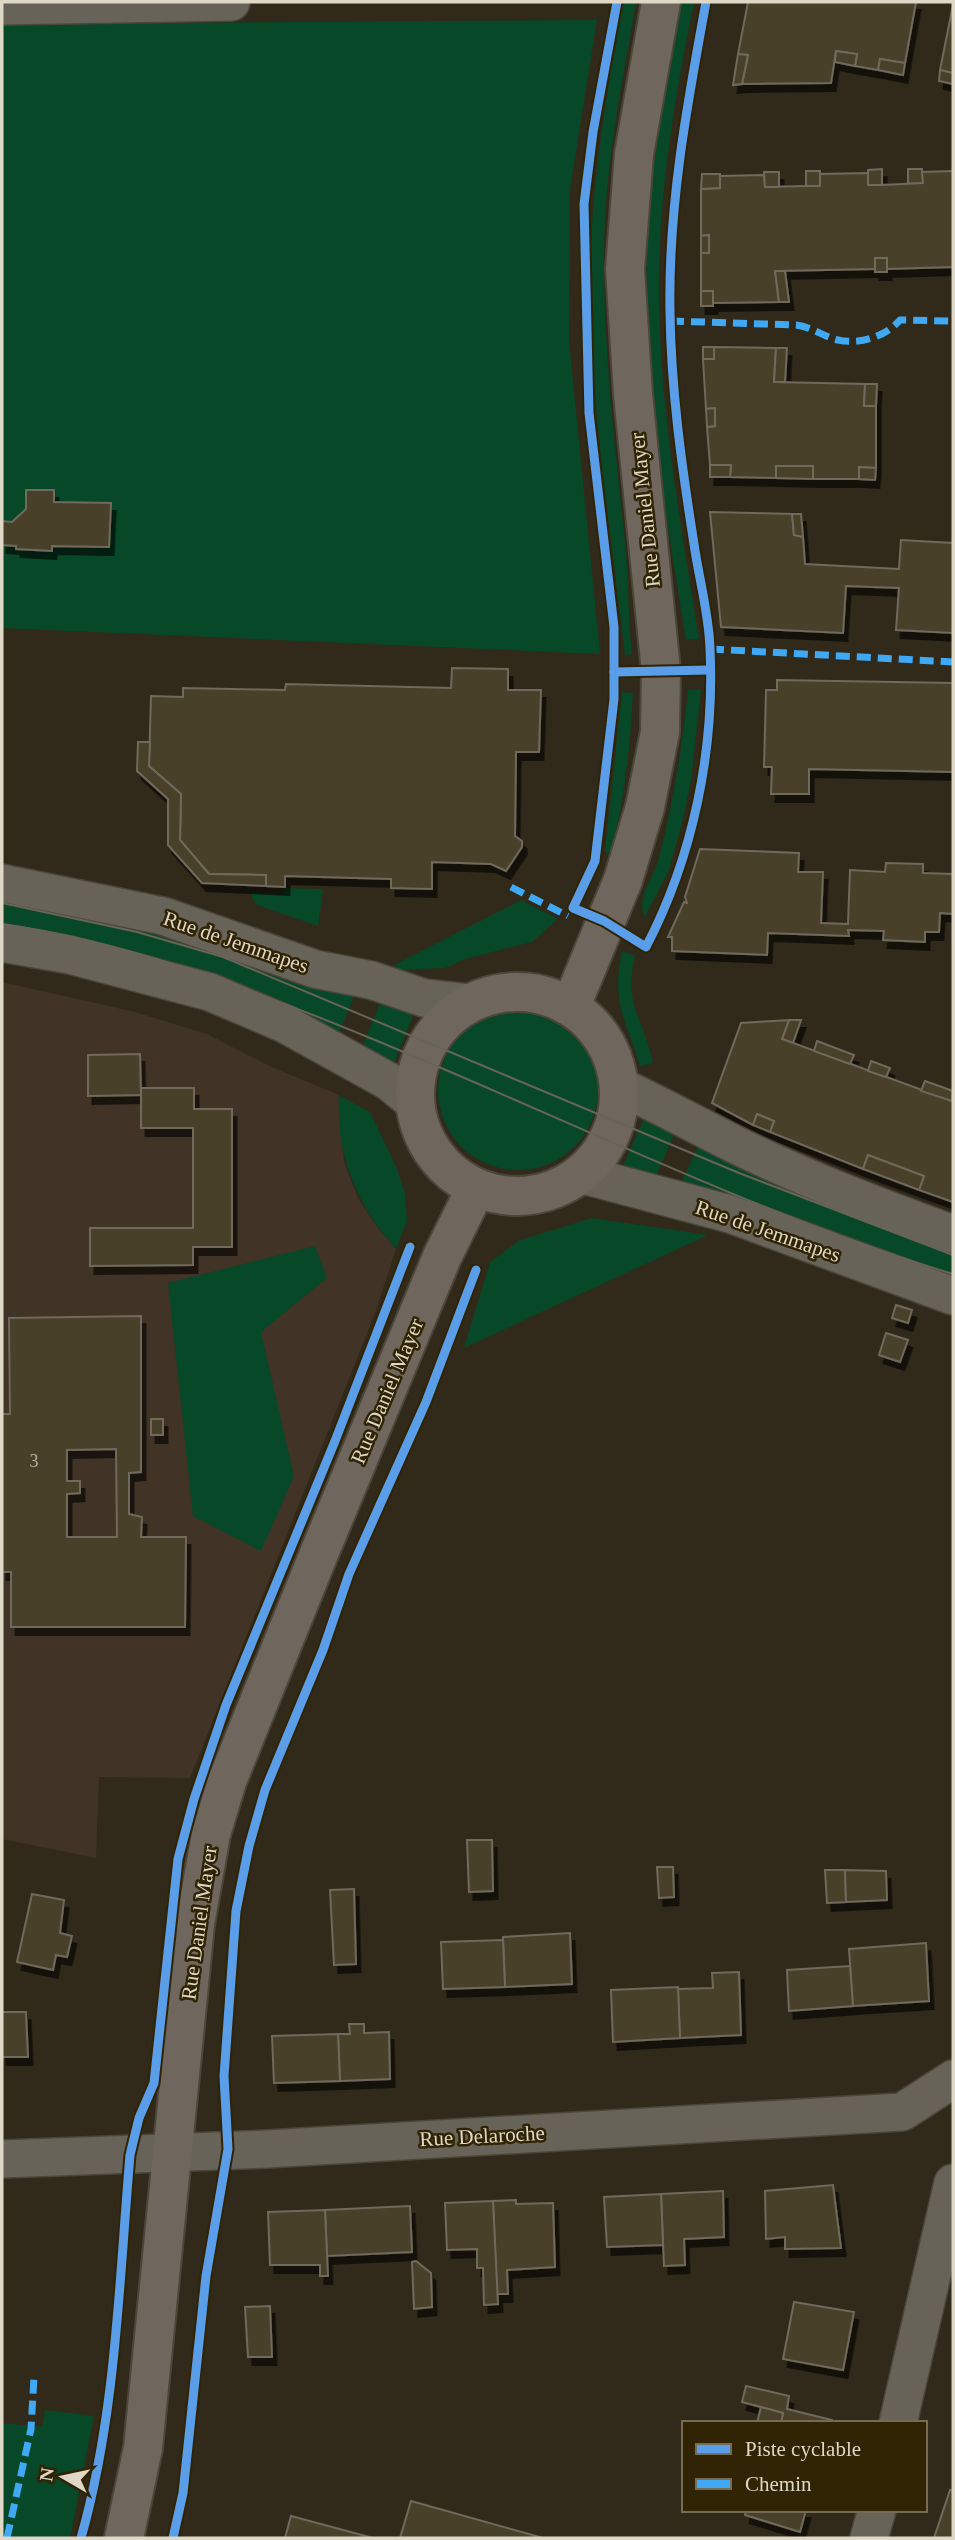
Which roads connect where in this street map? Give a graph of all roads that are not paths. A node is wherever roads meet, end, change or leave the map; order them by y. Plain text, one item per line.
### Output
1 (231, 2) edge
2 (661, 2) edge
3 (2, 6) edge
4 (2, 883) edge
5 (2, 943) edge
6 (469, 1003) junction
7 (571, 1006) junction
8 (619, 1086) junction
9 (415, 1103) junction
10 (580, 1174) junction
11 (477, 1188) junction
12 (953, 1234) edge
13 (953, 1296) edge
14 (953, 2079) edge
15 (174, 2152) junction
16 (2, 2158) edge
17 (953, 2183) edge
18 (898, 2421) edge
19 (876, 2512) edge
20 (124, 2538) edge
21 (869, 2538) edge

1 - 3 street
2 - 7 main road, Rue Daniel Mayer
4 - 6 street, Rue de Jemmapes
5 - 9 street
6 - 7 main road
6 - 9 main road
7 - 8 main road
8 - 10 main road
8 - 12 street
9 - 11 main road
10 - 11 main road
10 - 13 street, Rue de Jemmapes
11 - 15 main road, Rue Daniel Mayer
14 - 15 street, Rue Delaroche
15 - 16 street, Rue Delaroche
15 - 20 main road, Rue Daniel Mayer
17 - 18 street
19 - 21 street

